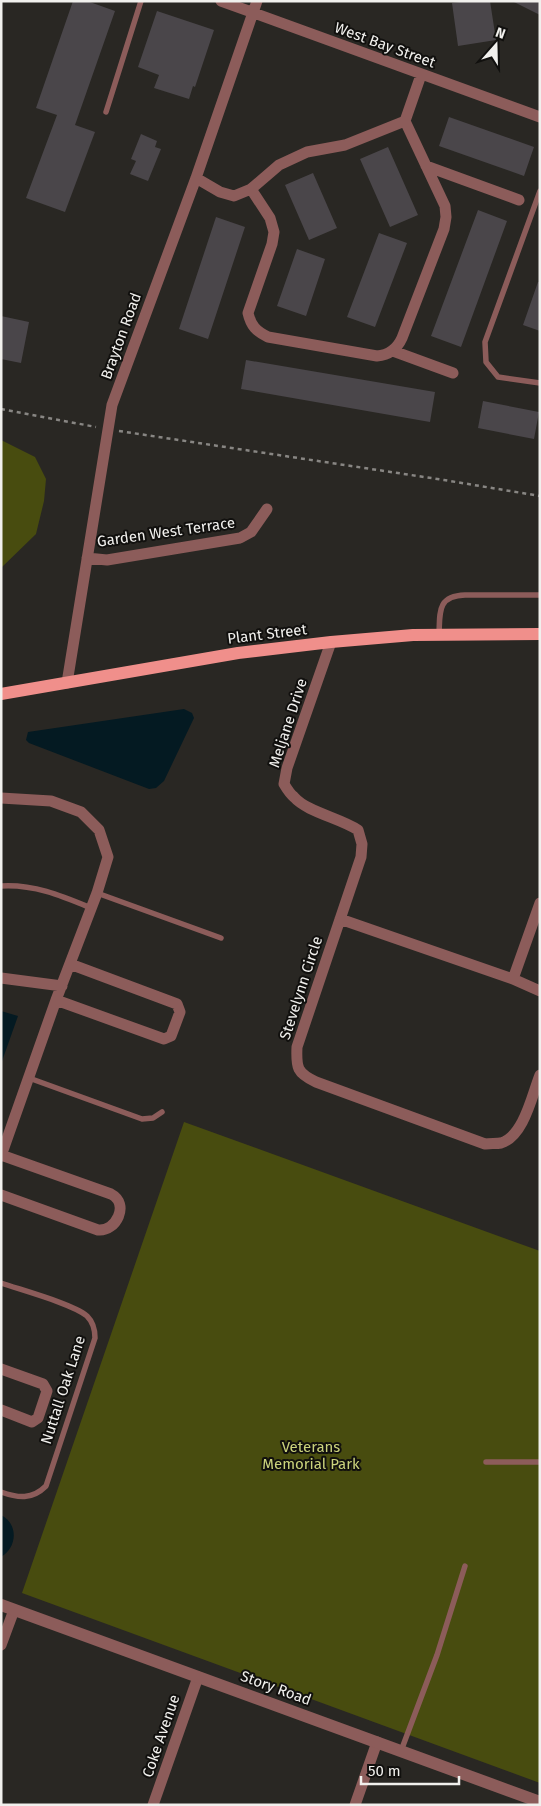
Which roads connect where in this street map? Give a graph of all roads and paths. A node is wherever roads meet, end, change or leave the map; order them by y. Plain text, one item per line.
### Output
1 (141, 1) edge
2 (221, 1) edge
3 (257, 1) edge
4 (253, 13) junction
5 (422, 75) junction
6 (106, 112) dead end
7 (540, 117) edge
8 (405, 122) junction
9 (426, 166) junction
10 (196, 178) junction
11 (251, 189) junction
12 (540, 191) edge
13 (519, 200) dead end
14 (393, 351) junction
15 (453, 373) dead end
16 (540, 383) edge
17 (1, 409) edge
18 (108, 429) junction
19 (540, 496) edge
20 (267, 509) dead end
21 (87, 558) junction
22 (540, 595) edge
23 (439, 634) junction
24 (540, 634) edge
25 (331, 642) junction
26 (67, 683) junction
27 (1, 694) edge
28 (1, 798) edge
29 (1, 886) edge
30 (97, 893) junction
31 (540, 903) edge
32 (91, 908) junction
33 (340, 919) junction
34 (221, 938) dead end
35 (70, 964) junction
36 (1, 978) edge
37 (513, 979) junction
38 (62, 986) junction
39 (540, 991) edge
40 (56, 1000) junction
41 (540, 1075) edge
42 (29, 1078) junction
43 (162, 1112) dead end
44 (1, 1155) edge
45 (1, 1195) edge
46 (1, 1283) edge
47 (1, 1369) edge
48 (1, 1410) edge
49 (486, 1462) dead end
50 (540, 1462) edge
51 (1, 1492) edge
52 (465, 1566) dead end
53 (1, 1605) edge
54 (14, 1610) junction
55 (1, 1645) edge
56 (198, 1677) junction
57 (377, 1742) junction
58 (401, 1751) junction
59 (540, 1802) edge
60 (153, 1805) edge
61 (355, 1805) edge

1 - 6 lane
2 - 4 street, West Bay Street
3 - 4 street, Brayton Road
4 - 5 street, West Bay Street
4 - 10 street, Brayton Road
5 - 7 street, West Bay Street
5 - 8 street
8 - 9 street
8 - 11 street
9 - 13 street
9 - 14 street
10 - 11 street
10 - 18 street, Brayton Road
11 - 14 street
12 - 16 lane
14 - 15 street
17 - 18 path
18 - 19 path
18 - 21 street, Brayton Road
20 - 21 street, Garden West Terrace
21 - 26 street, Brayton Road
22 - 23 lane
23 - 24 main road, Plant Street
23 - 25 main road, Plant Street
25 - 26 main road, Plant Street
25 - 33 street, Meljane Drive
26 - 27 main road, Plant Street
28 - 30 street
29 - 32 lane
30 - 32 street
30 - 34 lane
31 - 37 street
32 - 35 street
33 - 37 street
33 - 41 street, Stevelynn Circle
35 - 38 street
35 - 40 street
36 - 38 street
37 - 39 street
38 - 40 street
40 - 42 street
42 - 43 lane
42 - 44 street
44 - 45 street
46 - 51 lane, Nuttall Oak Lane
47 - 48 street
49 - 50 lane
52 - 58 lane
53 - 54 street, Story Road
54 - 55 street
54 - 56 street, Story Road
56 - 57 street, Story Road
56 - 60 street, Coke Avenue
57 - 58 street, Story Road
57 - 61 street
58 - 59 street, Story Road

